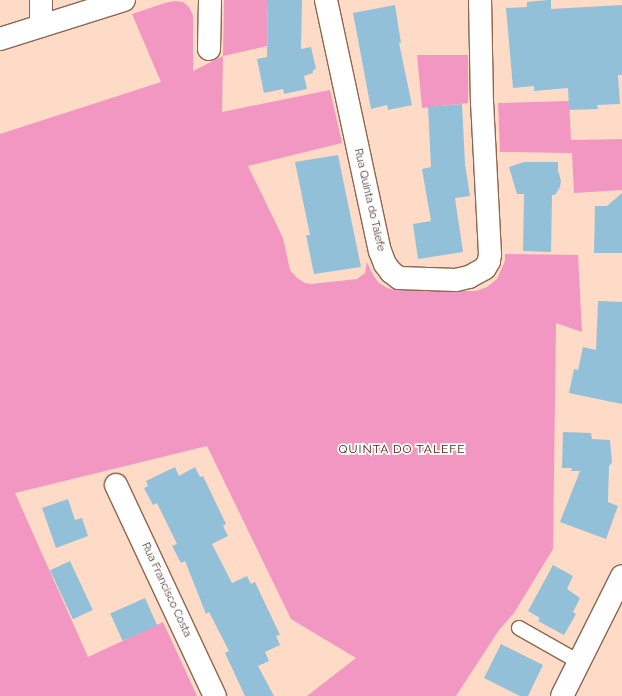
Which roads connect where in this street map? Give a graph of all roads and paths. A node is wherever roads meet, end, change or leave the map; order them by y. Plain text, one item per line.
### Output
1 (41, 0) edge
2 (124, 0) edge
3 (210, 0) edge
4 (326, 0) edge
5 (480, 0) edge
6 (41, 26) junction
7 (0, 39) edge
8 (209, 49) dead end
9 (116, 485) dead end
10 (622, 576) edge
11 (519, 628) dead end
12 (579, 662) junction
13 (215, 696) edge
14 (562, 696) edge

1 - 6 street
2 - 6 street
3 - 8 street
4 - 5 street, Rua Quinta do Talefe
6 - 7 street
9 - 13 street, Rua Francisco Costa
10 - 12 street
11 - 12 lane
12 - 14 street

